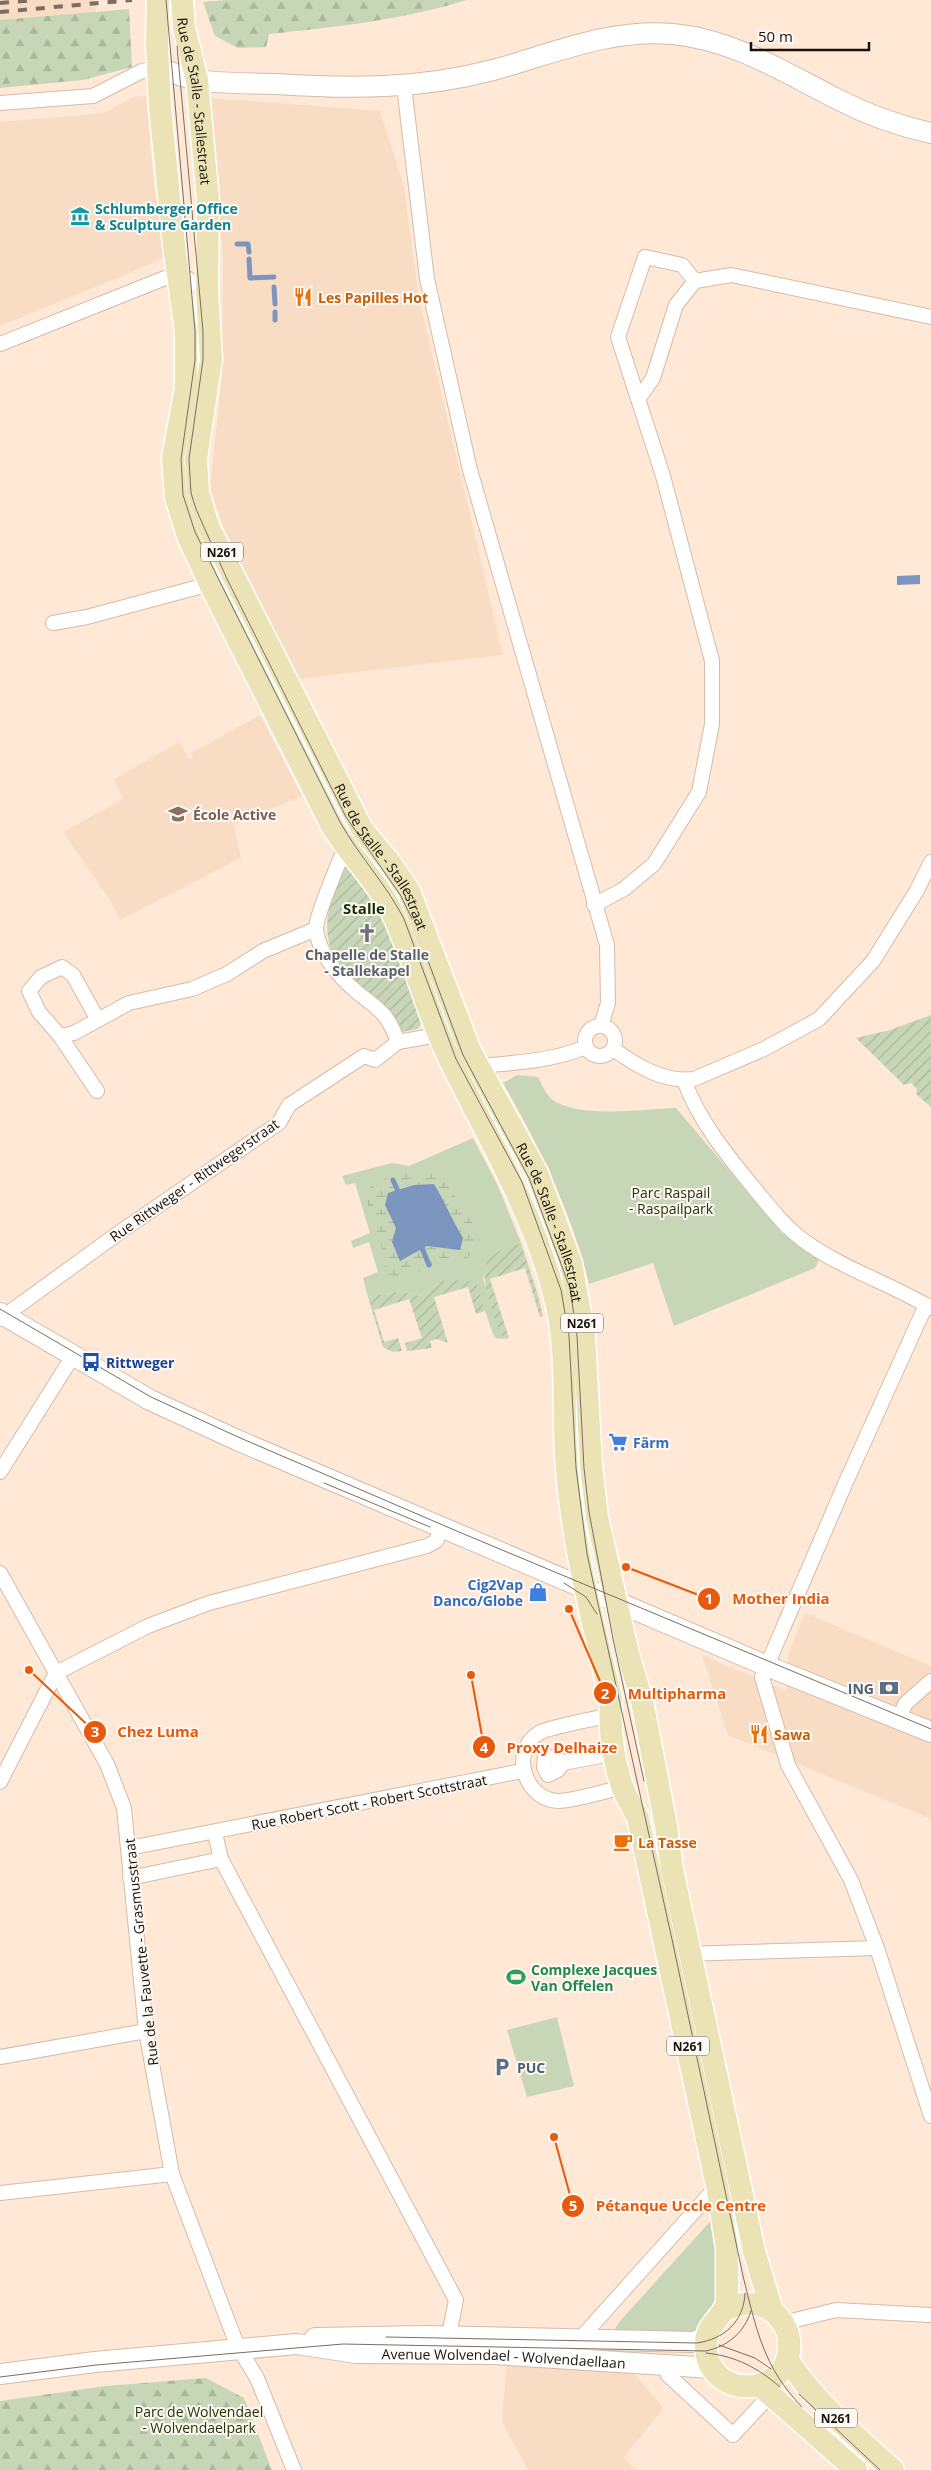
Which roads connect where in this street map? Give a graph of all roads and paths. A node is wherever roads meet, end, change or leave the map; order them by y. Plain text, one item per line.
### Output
1 (158, 0) edge
2 (182, 0) edge
3 (177, 74) junction
4 (404, 86) junction
5 (0, 103) edge
6 (931, 134) edge
7 (178, 277) junction
8 (695, 281) junction
9 (208, 292) junction
10 (931, 318) edge
11 (0, 344) edge
12 (639, 398) junction
13 (210, 584) junction
14 (53, 623) dead end
15 (345, 847) junction
16 (931, 862) edge
17 (594, 904) junction
18 (316, 929) junction
19 (98, 1020) junction
20 (601, 1026) junction
21 (438, 1035) junction
22 (60, 1036) junction
23 (398, 1042) junction
24 (586, 1047) junction
25 (613, 1049) junction
26 (478, 1066) junction
27 (684, 1080) junction
28 (97, 1091) dead end
29 (928, 1307) edge
30 (1, 1316) edge
31 (73, 1356) junction
32 (0, 1472) edge
33 (442, 1528) junction
34 (0, 1573) edge
35 (586, 1588) junction
36 (615, 1600) junction
37 (767, 1666) junction
38 (56, 1673) junction
39 (931, 1681) edge
40 (899, 1719) junction
41 (605, 1720) junction
42 (931, 1732) edge
43 (607, 1755) junction
44 (528, 1757) dead end
45 (545, 1766) junction
46 (527, 1776) junction
47 (0, 1782) edge
48 (617, 1785) junction
49 (215, 1833) junction
50 (128, 1848) junction
51 (221, 1859) junction
52 (130, 1878) junction
53 (877, 1948) junction
54 (691, 1953) junction
55 (669, 1956) junction
56 (146, 2031) junction
57 (0, 2057) edge
58 (931, 2116) edge
59 (172, 2174) junction
60 (717, 2186) junction
61 (0, 2193) edge
62 (725, 2310) junction
63 (931, 2315) edge
64 (778, 2317) junction
65 (707, 2336) junction
66 (580, 2339) junction
67 (448, 2344) junction
68 (238, 2349) junction
69 (788, 2358) junction
70 (664, 2364) junction
71 (712, 2368) junction
72 (0, 2374) edge
73 (764, 2391) junction
74 (294, 2470) edge
75 (856, 2470) edge
76 (893, 2470) edge

1 - 3 main road, Rue de Stalle - Stallestraat / N261
2 - 3 main road, Rue de Stalle - Stallestraat / N261
3 - 4 street
3 - 5 street
3 - 7 main road, Rue de Stalle - Stallestraat / N261
3 - 9 main road, Rue de Stalle - Stallestraat / N261
4 - 6 street
4 - 17 street
7 - 9 street
7 - 11 street
7 - 13 main road, Rue de Stalle - Stallestraat / N261
8 - 10 street
8 - 12 street
8 - 12 street
9 - 26 main road, Rue de Stalle - Stallestraat / N261
12 - 17 street
13 - 14 street
13 - 15 main road, Rue de Stalle - Stallestraat / N261
15 - 18 street, Rue de Stalle - Stallestraat
15 - 21 main road, Rue de Stalle - Stallestraat / N261
16 - 27 street
17 - 20 street
18 - 19 street
18 - 23 street
19 - 22 street
19 - 22 street
20 - 24 street
20 - 25 street
21 - 23 street, Rue Rittweger - Rittwegerstraat
21 - 35 main road, Rue de Stalle - Stallestraat / N261
22 - 28 street
23 - 30 street, Rue Rittweger - Rittwegerstraat
24 - 25 street
24 - 26 street
25 - 27 street
26 - 36 main road, Rue de Stalle - Stallestraat / N261
27 - 29 street
29 - 37 street
30 - 31 street
31 - 32 street
31 - 33 street
33 - 35 street
33 - 38 street
34 - 38 street, Rue de la Fauvette - Grasmusstraat
35 - 36 street
35 - 41 main road, N261
36 - 37 street
36 - 54 main road, N261
37 - 40 street
37 - 53 street
38 - 47 street
38 - 50 street, Rue de la Fauvette - Grasmusstraat
39 - 40 street
40 - 42 street
41 - 43 street
41 - 46 street
41 - 48 main road, N261
43 - 45 street
43 - 48 street
44 - 45 street
45 - 46 street
46 - 48 street
46 - 49 street, Rue Robert Scott - Robert Scottstraat
48 - 55 main road, N261
49 - 50 street, Rue Robert Scott - Robert Scottstraat
49 - 51 street
50 - 52 street, Rue de la Fauvette - Grasmusstraat
51 - 52 street
51 - 67 street
52 - 56 street, Rue de la Fauvette - Grasmusstraat
53 - 54 street
53 - 58 street
54 - 55 street
54 - 64 main road, N261
55 - 60 main road, N261
56 - 57 street
56 - 59 street, Rue de la Fauvette - Grasmusstraat
59 - 61 street
59 - 68 street, Rue de la Fauvette - Grasmusstraat
60 - 62 main road, N261
60 - 66 street
62 - 64 main road
62 - 65 main road
63 - 64 street
64 - 69 main road, N261
65 - 66 street, Avenue Wolvendael - Wolvendaellaan
65 - 71 main road
66 - 67 street, Avenue Wolvendael - Wolvendaellaan
67 - 68 street, Avenue Wolvendael - Wolvendaellaan
67 - 70 street, Avenue Wolvendael - Wolvendaellaan
68 - 72 street, Avenue Wolvendael - Wolvendaellaan
68 - 74 street, Rue de la Fauvette - Grasmusstraat
69 - 73 main road
69 - 76 main road, N261
70 - 71 street, Avenue Wolvendael - Wolvendaellaan
70 - 73 street
71 - 73 main road
73 - 75 main road, N261

